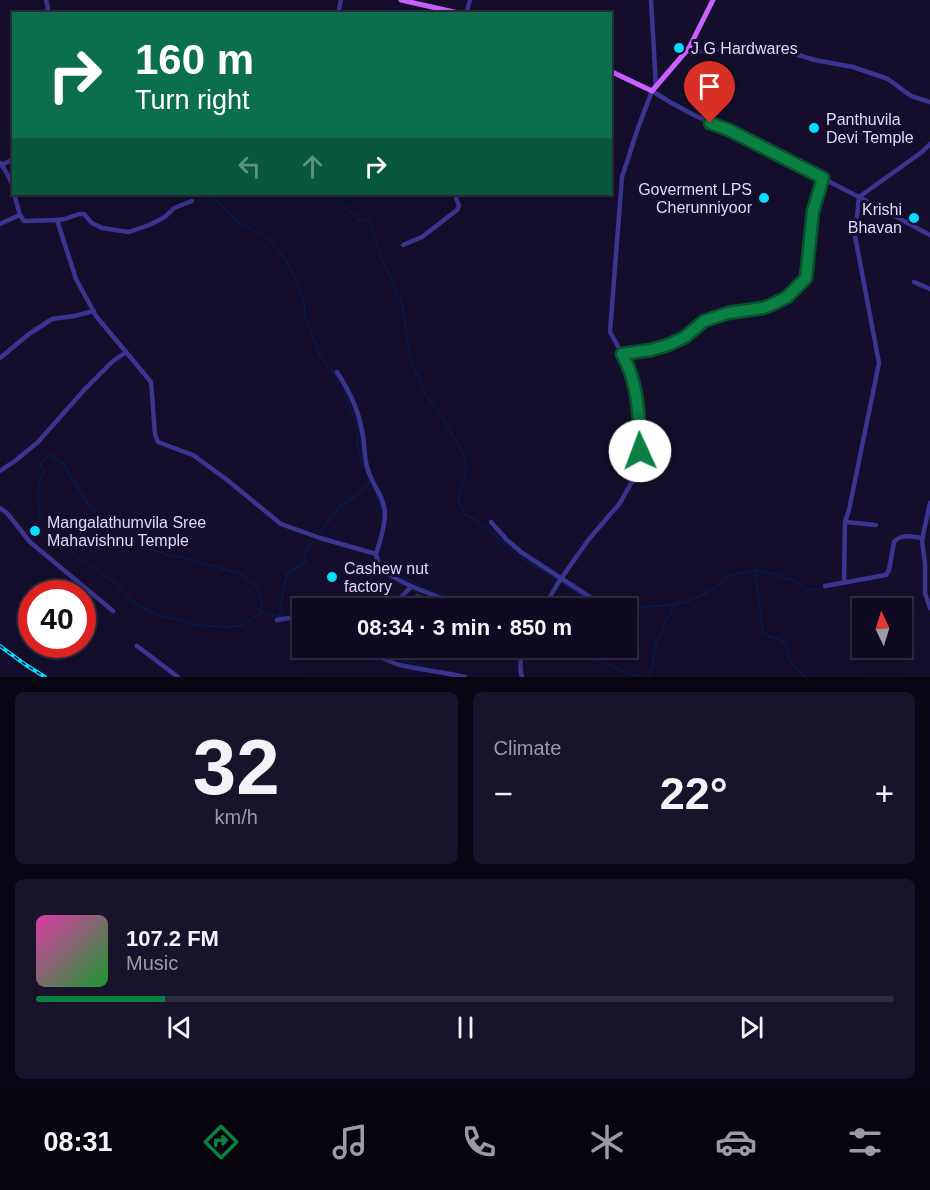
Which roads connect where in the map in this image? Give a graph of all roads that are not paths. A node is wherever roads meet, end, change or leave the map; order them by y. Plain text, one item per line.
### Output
1 (401, 0) edge
2 (651, 0) edge
3 (713, 0) edge
4 (456, 12) edge
5 (687, 51) junction
6 (612, 71) edge
7 (654, 88) junction
8 (930, 102) edge
9 (930, 144) edge
10 (2, 166) edge
11 (0, 172) edge
12 (823, 178) junction
13 (12, 184) edge
14 (872, 188) junction
15 (15, 195) edge
16 (458, 195) edge
17 (860, 197) junction
18 (192, 201) dead end
19 (871, 202) junction
20 (20, 215) junction
21 (57, 220) junction
22 (0, 224) edge
23 (930, 235) edge
24 (403, 245) dead end
25 (914, 282) dead end
26 (930, 289) edge
27 (94, 311) junction
28 (126, 352) junction
29 (622, 354) junction
30 (0, 358) edge
31 (337, 372) dead end
32 (0, 471) edge
33 (930, 503) edge
34 (0, 507) edge
35 (491, 522) dead end
36 (845, 522) junction
37 (876, 525) dead end
38 (923, 538) junction
39 (376, 554) junction
40 (927, 560) edge
41 (562, 578) junction
42 (844, 582) junction
43 (825, 586) dead end
44 (411, 587) junction
45 (400, 598) edge
46 (442, 598) edge
47 (550, 598) edge
48 (591, 598) edge
49 (930, 608) edge
50 (113, 611) dead end
51 (292, 619) edge
52 (277, 620) dead end
53 (137, 646) dead end
54 (382, 658) edge
55 (520, 658) edge
56 (178, 677) edge
57 (465, 677) edge
58 (522, 677) edge

1 - 4 main road
2 - 7 street
3 - 5 main road
5 - 7 main road
5 - 8 street
6 - 7 main road
7 - 12 street
7 - 29 street
9 - 14 street
10 - 11 street
10 - 13 street
12 - 17 street
12 - 29 street
14 - 17 street
14 - 19 street
15 - 20 street
16 - 24 street
17 - 19 street
17 - 36 street
18 - 21 street
19 - 23 street
20 - 21 street
20 - 22 street
21 - 27 street
25 - 26 street
27 - 28 street
27 - 30 street
28 - 32 street
28 - 39 street
29 - 41 street
31 - 39 street
33 - 38 street
34 - 50 street
35 - 41 street
36 - 37 street
36 - 42 street
38 - 40 street
38 - 42 street
39 - 44 street
40 - 49 street
41 - 47 street
41 - 48 street
42 - 43 street
44 - 45 street
44 - 46 street
51 - 52 street
53 - 56 street
54 - 57 street
55 - 58 street

